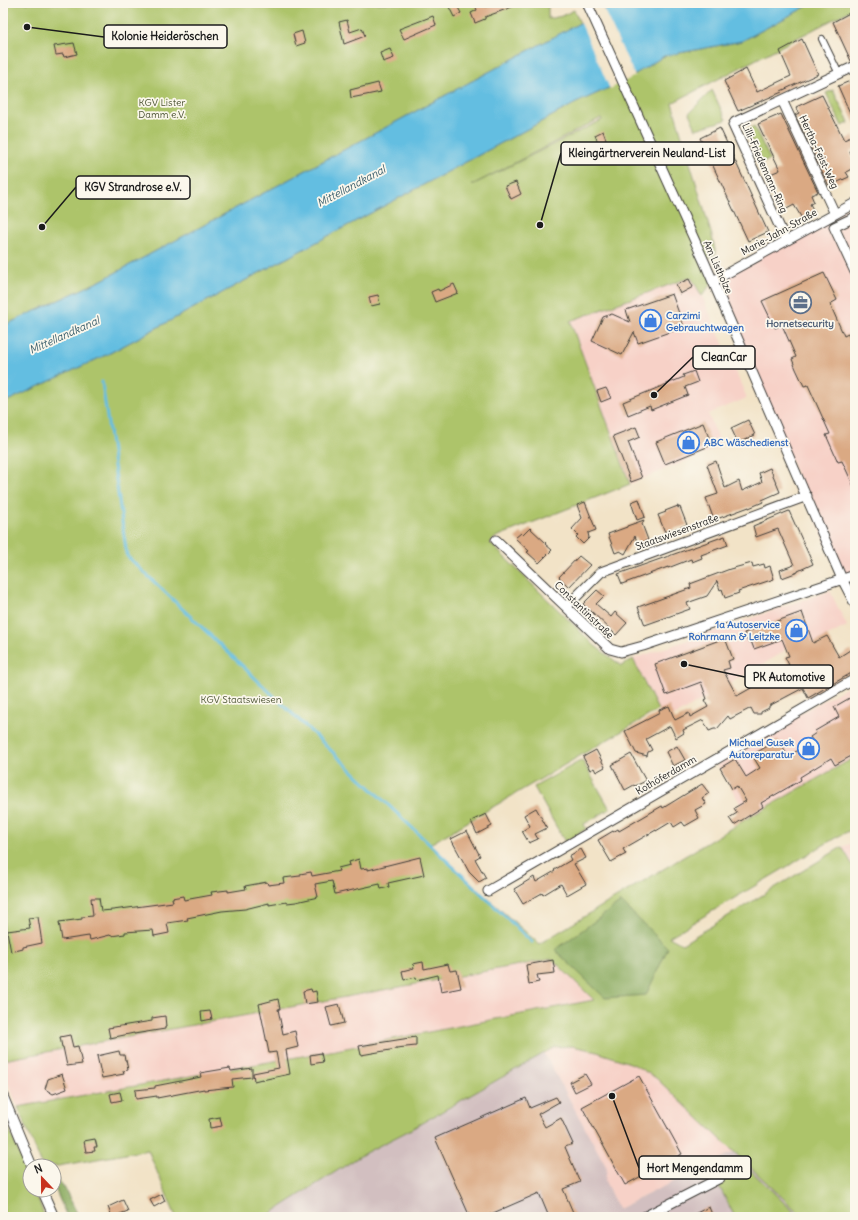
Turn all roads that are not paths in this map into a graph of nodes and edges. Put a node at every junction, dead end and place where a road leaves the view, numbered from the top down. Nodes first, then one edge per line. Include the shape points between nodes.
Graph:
1 (587, 3) edge
2 (822, 39) dead end
3 (855, 66) edge
4 (839, 74) junction
5 (782, 100) junction
6 (855, 203) edge
7 (835, 214) junction
8 (855, 218) edge
9 (786, 241) junction
10 (855, 272) edge
11 (713, 281) junction
12 (807, 496) junction
13 (496, 540) dead end
14 (855, 575) edge
15 (842, 579) junction
16 (855, 604) edge
17 (566, 607) junction
18 (855, 679) edge
19 (488, 891) dead end
20 (3, 1096) edge
21 (29, 1158) edge
22 (720, 1178) dead end
23 (46, 1198) edge
24 (54, 1217) edge
25 (644, 1217) edge

1 - 11 street, Am Listholze
2 - 4 street
3 - 4 street, Lilli-Friedemann-Ring
4 - 5 street, Lilli-Friedemann-Ring
5 - 7 street, Hertha-Feist-Weg
5 - 9 street, Lilli-Friedemann-Ring via 733,125
6 - 7 street, Marie-Jahn-Straße
7 - 9 street, Marie-Jahn-Straße
8 - 10 street via 834,227
9 - 11 street, Marie-Jahn-Straße
11 - 12 street, Am Listholze
12 - 15 street, Am Listholze
12 - 17 street, Staatswiesenstraße via 601,572
13 - 17 street, Constantinstraße
14 - 15 street, Constantinstraße
15 - 16 street, Am Listholze
15 - 17 street, Constantinstraße via 621,652 610,649
18 - 19 street, Kothöferdamm
20 - 21 street
22 - 25 street
23 - 24 street

